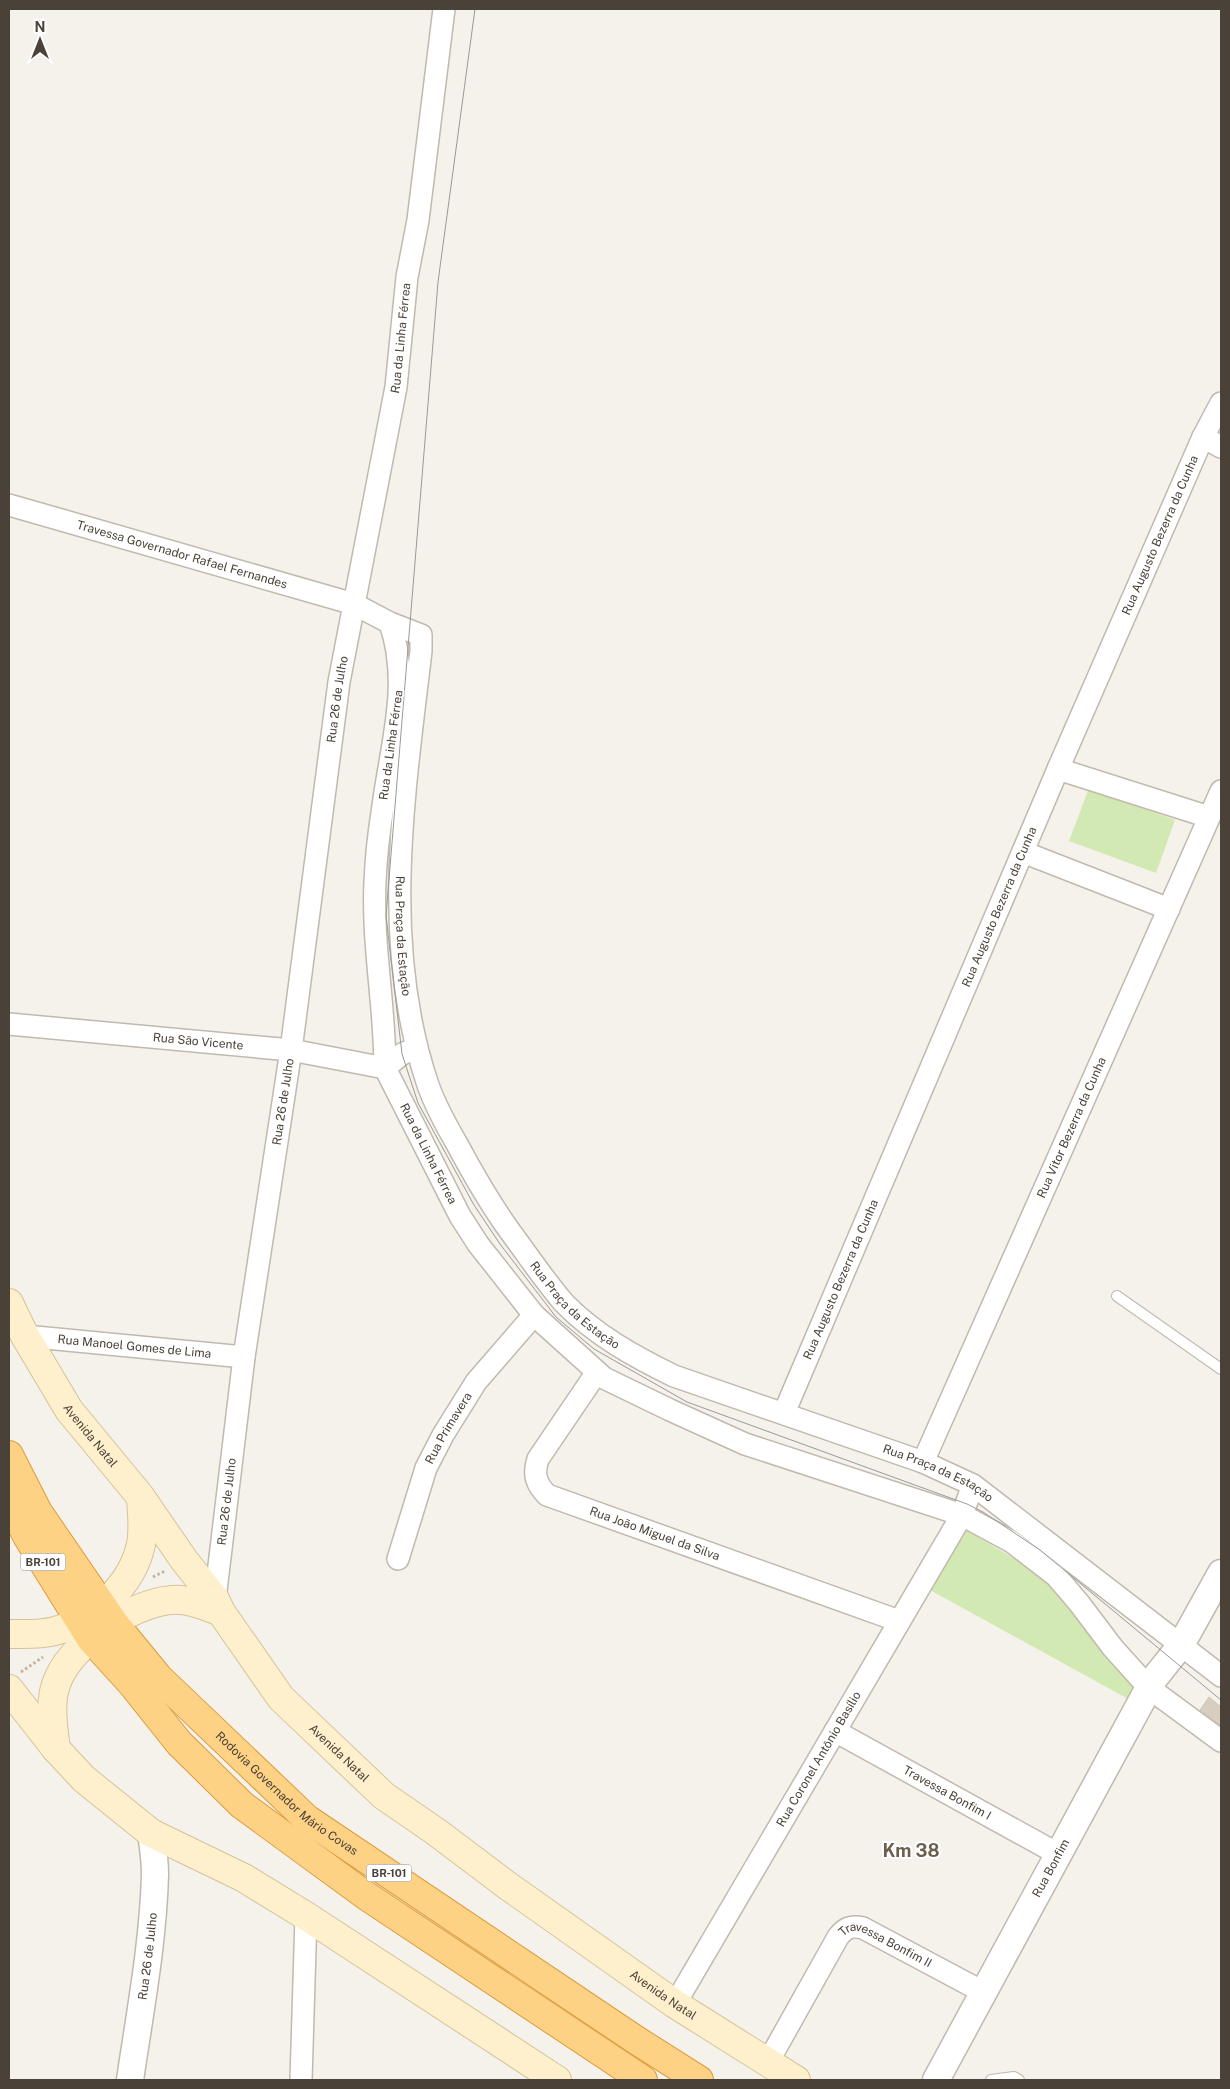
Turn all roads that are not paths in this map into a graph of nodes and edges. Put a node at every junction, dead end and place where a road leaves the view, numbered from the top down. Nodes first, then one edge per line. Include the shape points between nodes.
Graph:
1 (444, 9) edge
2 (1220, 409) edge
3 (1202, 437) junction
4 (1221, 447) edge
5 (9, 505) edge
6 (354, 604) junction
7 (390, 623) junction
8 (1058, 769) junction
9 (1221, 791) edge
10 (1210, 817) junction
11 (1022, 852) junction
12 (1168, 909) junction
13 (9, 1024) edge
14 (416, 1048) junction
15 (291, 1050) junction
16 (385, 1068) junction
17 (1117, 1296) dead end
18 (9, 1303) edge
19 (534, 1315) junction
20 (25, 1336) junction
21 (244, 1357) junction
22 (1221, 1369) edge
23 (601, 1375) junction
24 (784, 1413) junction
25 (9, 1455) edge
26 (923, 1462) junction
27 (973, 1485) junction
28 (140, 1496) junction
29 (9, 1501) edge
30 (962, 1515) junction
31 (398, 1559) dead end
32 (1221, 1573) edge
33 (218, 1606) junction
34 (108, 1614) junction
35 (899, 1621) junction
36 (85, 1630) junction
37 (9, 1634) edge
38 (1175, 1652) junction
39 (1221, 1676) edge
40 (1149, 1688) junction
41 (9, 1689) edge
42 (835, 1731) junction
43 (1221, 1741) edge
44 (56, 1749) junction
45 (152, 1833) junction
46 (1058, 1854) junction
47 (306, 1916) junction
48 (983, 1992) junction
49 (676, 2004) junction
50 (768, 2062) junction
51 (130, 2080) edge
52 (301, 2080) edge
53 (557, 2080) edge
54 (643, 2080) edge
55 (699, 2080) edge
56 (796, 2080) edge
57 (936, 2080) edge
58 (991, 2080) edge
59 (1019, 2080) edge

1 - 6 street, Rua da Linha Férrea via 418,220 407,277 396,387
2 - 3 street, Rua Augusto Bezerra da Cunha
3 - 4 street
3 - 8 street, Rua Augusto Bezerra da Cunha
5 - 6 street, Travessa Governador Rafael Fernandes
6 - 7 street
6 - 15 street, Rua 26 de Julho via 339,682
7 - 14 street, Rua Praça da Estação via 420,635 421,651 399,874 403,977
7 - 16 street, Rua da Linha Férrea via 400,668 398,709 382,806 375,883 375,937
8 - 10 street
8 - 11 street, Rua Augusto Bezerra da Cunha
9 - 10 street, Rua Vitor Bezerra da Cunha
10 - 12 street, Rua Vitor Bezerra da Cunha
11 - 12 street
11 - 24 street, Rua Augusto Bezerra da Cunha
12 - 26 street, Rua Vitor Bezerra da Cunha
13 - 15 street, Rua São Vicente
14 - 16 street via 402,1054
14 - 24 street, Rua Praça da Estação via 428,1087 466,1162 493,1207 565,1303 593,1328 635,1357 674,1376
15 - 16 street, Rua São Vicente
15 - 21 street, Rua 26 de Julho
16 - 19 street, Rua da Linha Férrea via 460,1216
17 - 22 lane
18 - 20 main road, Avenida Natal
19 - 23 street, Rua da Linha Férrea
19 - 31 street, Rua Primavera via 476,1382 443,1435 426,1468
20 - 21 street, Rua Manoel Gomes de Lima
20 - 28 main road, Avenida Natal via 69,1410
21 - 33 street, Rua 26 de Julho
23 - 30 street, Rua Praça da Estação via 745,1444
23 - 35 street, Rua João Miguel da Silva via 538,1458 535,1467 538,1486 547,1495
24 - 26 street, Rua Praça da Estação
25 - 34 highway, Rodovia Governador Mário Covas / BR-101 via 38,1512
26 - 27 street, Rua Praça da Estação
27 - 30 street, Rua Coronel Antônio Basílio
27 - 38 street, Rua Praça da Estação
28 - 33 main road, Avenida Natal
28 - 34 main road via 144,1524 141,1545
29 - 36 highway, BR-101
30 - 35 street, Rua Coronel Antônio Basílio
30 - 40 street, Rua Praça da Estação via 1012,1542 1056,1576
32 - 38 street, Rua Bonfim
33 - 34 main road via 181,1600 159,1601
33 - 49 main road, Avenida Natal via 281,1698 384,1796
34 - 36 main road
34 - 55 highway, Rodovia Governador Mário Covas / BR-101 via 159,1678 307,1819
35 - 42 street, Rua Coronel Antônio Basílio
36 - 37 main road
36 - 44 main road via 58,1678 53,1696
36 - 54 highway, BR-101 via 178,1743 242,1805 366,1896
38 - 39 street, Rua Praça da Estação
38 - 40 street, Rua Bonfim
40 - 43 street, Rua Praça da Estação
40 - 46 street, Rua Bonfim
41 - 44 main road
42 - 46 street, Travessa Bonfim I
42 - 49 street, Rua Coronel Antônio Basílio
44 - 45 main road via 84,1779
45 - 47 main road via 244,1878
45 - 51 street, Rua 26 de Julho via 155,1874 151,1923
46 - 48 street, Rua Bonfim
47 - 52 street
47 - 53 main road
48 - 50 street, Travessa Bonfim II via 863,1928 845,1928
48 - 57 street, Rua Bonfim
49 - 50 main road, Avenida Natal
50 - 56 main road, Avenida Natal
58 - 59 lane via 1014,2077

